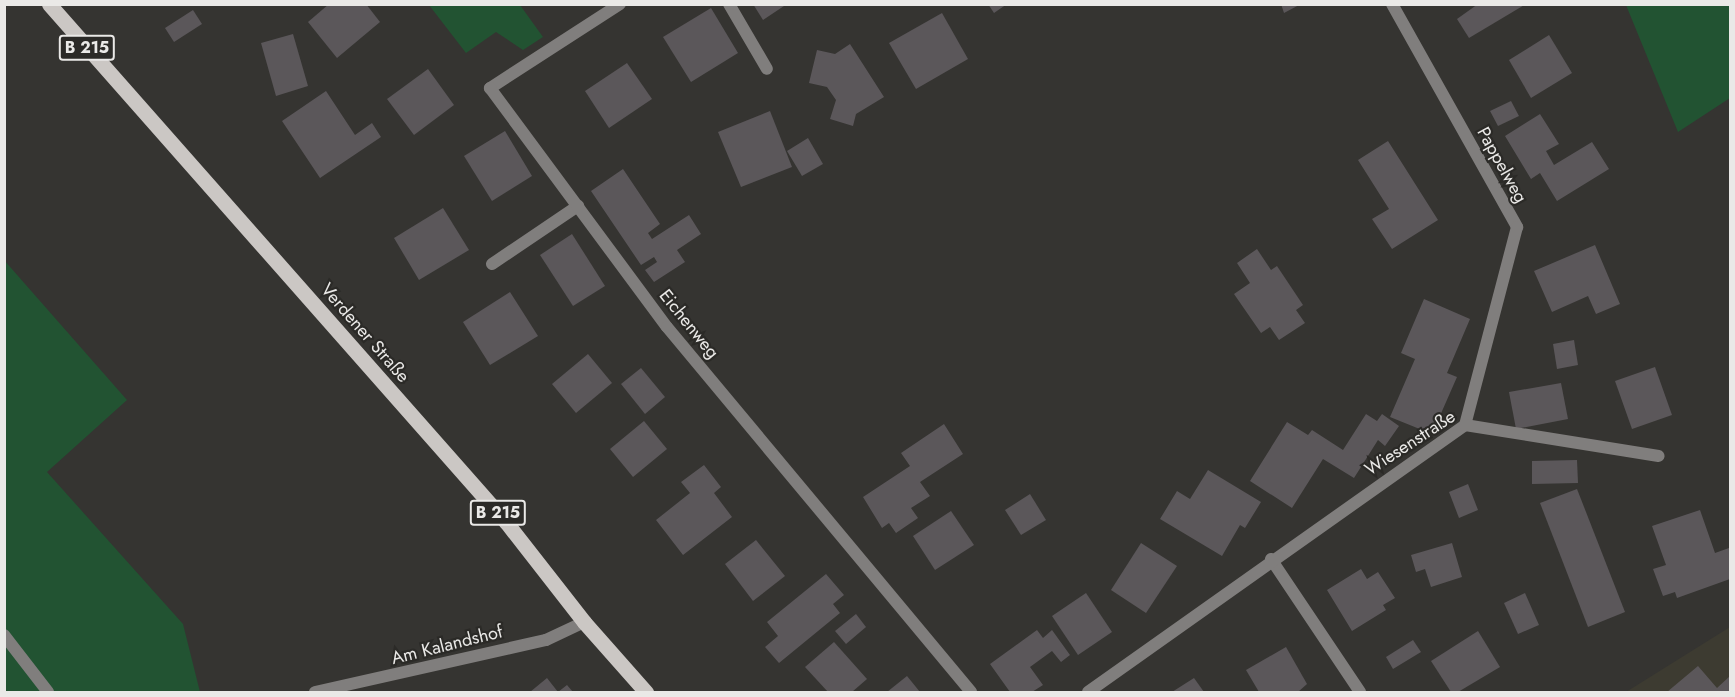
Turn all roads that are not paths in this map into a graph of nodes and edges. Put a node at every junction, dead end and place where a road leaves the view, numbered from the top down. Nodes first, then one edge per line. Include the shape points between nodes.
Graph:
1 (49, 4) edge
2 (620, 4) edge
3 (729, 4) edge
4 (1392, 4) edge
5 (767, 69) dead end
6 (578, 206) junction
7 (492, 264) dead end
8 (1465, 425) junction
9 (1659, 456) dead end
10 (1271, 559) junction
11 (584, 622) junction
12 (4, 635) edge
13 (48, 693) edge
14 (315, 693) edge
15 (646, 693) edge
16 (971, 693) edge
17 (1088, 693) edge
18 (1360, 693) edge

1 - 11 main road, Verdener Straße / B 215 via 506,522
2 - 6 street, Eichenweg via 490,88
3 - 5 street
4 - 8 street, Pappelweg via 1516,227
6 - 7 street
6 - 16 street, Eichenweg via 667,327
8 - 9 street, Wiesenstraße
8 - 10 street, Wiesenstraße
10 - 17 street, Wiesenstraße
10 - 18 street
11 - 14 street, Am Kalandshof via 546,640
11 - 15 main road, Verdener Straße / B 215
12 - 13 street

